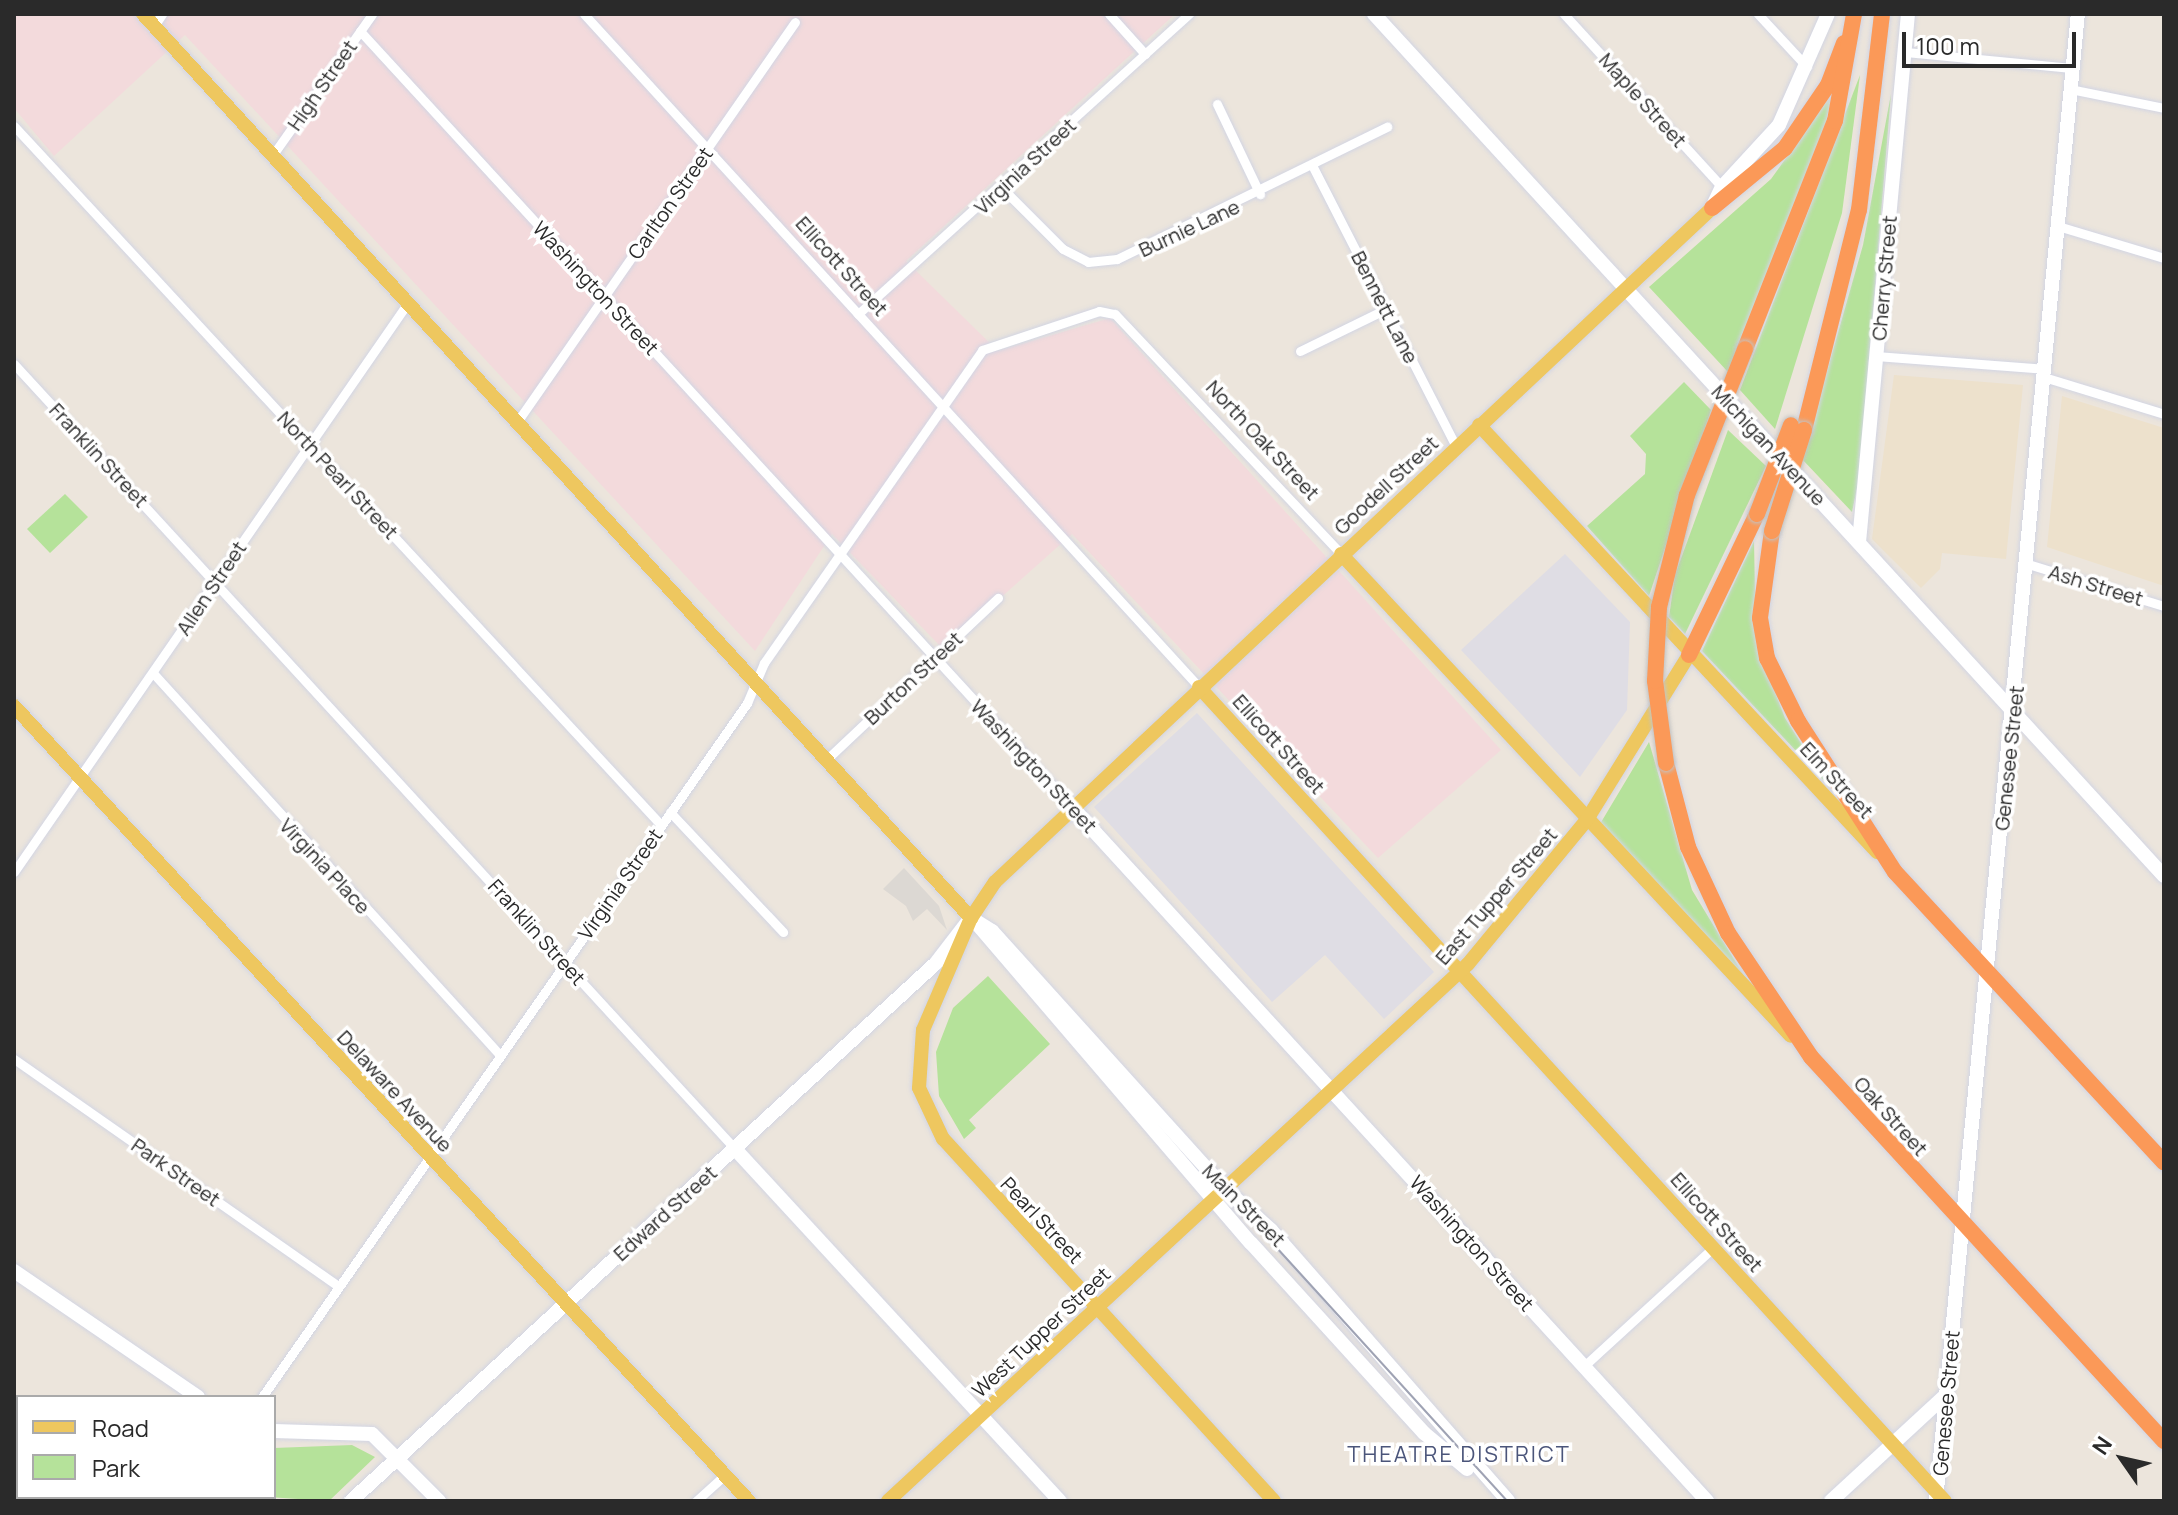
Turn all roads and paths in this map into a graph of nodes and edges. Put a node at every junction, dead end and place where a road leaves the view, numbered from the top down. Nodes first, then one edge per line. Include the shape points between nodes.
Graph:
1 (143, 14) edge
2 (372, 14) edge
3 (584, 14) edge
4 (1109, 14) edge
5 (1189, 14) edge
6 (1374, 14) edge
7 (1564, 14) edge
8 (1758, 14) edge
9 (1828, 14) edge
10 (1852, 14) edge
11 (1882, 14) edge
12 (1908, 14) edge
13 (2078, 14) edge
14 (158, 20) edge
15 (795, 22) dead end
16 (360, 31) junction
17 (1905, 52) junction
18 (1145, 54) junction
19 (2072, 68) junction
20 (1809, 70) junction
21 (2070, 89) junction
22 (1217, 104) dead end
23 (2164, 108) edge
24 (14, 126) edge
25 (1387, 127) dead end
26 (707, 149) junction
27 (272, 156) junction
28 (1313, 167) junction
29 (1722, 187) junction
30 (1002, 188) junction
31 (1260, 194) junction
32 (1712, 208) junction
33 (2058, 226) junction
34 (2164, 258) edge
35 (1625, 289) junction
36 (604, 297) junction
37 (407, 304) junction
38 (1386, 309) junction
39 (858, 314) junction
40 (1300, 351) dead end
41 (1877, 356) junction
42 (14, 364) edge
43 (2044, 373) junction
44 (1807, 402) junction
45 (943, 406) junction
46 (2164, 414) edge
47 (517, 422) junction
48 (1479, 425) junction
49 (310, 444) junction
50 (1456, 447) junction
51 (1859, 542) junction
52 (839, 553) junction
53 (1341, 554) junction
54 (2028, 564) junction
55 (217, 580) junction
56 (998, 598) dead end
57 (2164, 606) edge
58 (1689, 655) junction
59 (934, 658) junction
60 (153, 673) junction
61 (756, 683) junction
62 (1199, 687) junction
63 (14, 706) edge
64 (2014, 712) junction
65 (827, 759) junction
66 (80, 779) junction
67 (1072, 807) junction
68 (670, 812) junction
69 (1586, 821) junction
70 (661, 825) junction
71 (14, 872) edge
72 (1895, 872) junction
73 (2164, 876) edge
74 (971, 918) junction
75 (783, 932) dead end
76 (565, 962) junction
77 (1460, 971) junction
78 (1988, 976) junction
79 (500, 1055) junction
80 (1811, 1057) junction
81 (14, 1059) edge
82 (1332, 1090) junction
83 (735, 1149) junction
84 (429, 1157) junction
85 (2164, 1163) edge
86 (1221, 1193) junction
87 (1963, 1225) junction
88 (1713, 1248) junction
89 (14, 1271) edge
90 (338, 1286) junction
91 (566, 1304) junction
92 (1096, 1309) junction
93 (1584, 1366) junction
94 (195, 1395) edge
95 (263, 1395) edge
96 (1946, 1395) junction
97 (981, 1415) junction
98 (276, 1431) edge
99 (2164, 1441) edge
100 (1893, 1444) junction
101 (398, 1457) junction
102 (725, 1475) junction
103 (1939, 1498) edge
104 (351, 1501) edge
105 (439, 1501) edge
106 (696, 1501) edge
107 (749, 1501) edge
108 (888, 1501) edge
109 (1060, 1501) edge
110 (1274, 1501) edge
111 (1496, 1501) edge
112 (1508, 1501) edge
113 (1707, 1501) edge
114 (1831, 1501) edge

1 - 14 main road
2 - 16 street, High Street
3 - 26 street, Ellicott Street
4 - 18 street
5 - 18 street, Virginia Street
6 - 35 street, Michigan Avenue
7 - 29 street, Maple Street
8 - 20 street
9 - 20 street, Goodell Street
10 - 32 highway via 1842,53 1808,117 1756,178
10 - 80 highway, bridge via 1835,121 1687,495 1659,607 1655,681 1666,763 1688,847 1728,933
11 - 44 highway via 1859,210
12 - 17 street, Cherry Street
13 - 19 street, Genesee Street
14 - 27 main road
15 - 26 street, Carlton Street
16 - 27 street, High Street
16 - 36 street, Washington Street
17 - 19 street
17 - 41 street, Cherry Street
18 - 30 street, Virginia Street
19 - 21 street, Genesee Street
20 - 29 street, Goodell Street via 1779,125
21 - 23 street
21 - 33 street, Genesee Street
22 - 31 street
24 - 49 street, North Pearl Street
25 - 28 street, Burnie Lane
26 - 36 street, Carlton Street
26 - 39 street, Ellicott Street
27 - 37 main road
28 - 31 street, Burnie Lane
28 - 38 street, Bennett Lane
29 - 32 street, Goodell Street
30 - 31 street, Burnie Lane via 1063,249 1088,262 1157,245
30 - 39 street, Virginia Street
32 - 35 main road, Goodell Street
33 - 34 street
33 - 43 street, Genesee Street
35 - 48 main road, Goodell Street
35 - 51 street, Michigan Avenue
36 - 47 street, Carlton Street
36 - 52 street, Washington Street
37 - 47 main road
37 - 49 street, Allen Street
38 - 40 street
38 - 50 street, Bennett Lane
39 - 45 street, Ellicott Street
41 - 43 street
41 - 51 street, Cherry Street
42 - 55 street, Franklin Street
43 - 46 street
43 - 54 street, Genesee Street
44 - 58 highway, bridge
44 - 72 highway, bridge via 1760,577 1767,658 1792,711
45 - 52 street, Virginia Street
45 - 53 street, North Oak Street via 982,350 1099,311 1115,314
45 - 62 street, Ellicott Street
47 - 61 main road
48 - 50 main road, Goodell Street
48 - 58 main road, Elm Street
49 - 55 street, Allen Street
49 - 70 street, North Pearl Street
50 - 53 main road, Goodell Street
51 - 64 street, Michigan Avenue
52 - 59 street, Washington Street
52 - 61 street, Virginia Street
53 - 62 main road, Goodell Street
53 - 69 main road, North Oak Street
54 - 57 street, Ash Street
54 - 64 street, Genesee Street
55 - 60 street, Allen Street
55 - 76 street, Franklin Street
56 - 59 street, Burton Street
58 - 69 main road, East Tupper Street
58 - 72 main road, Elm Street
59 - 65 street, Burton Street
59 - 67 street, Washington Street
60 - 66 street, Allen Street
60 - 79 street, Virginia Place
61 - 65 main road
61 - 68 street, Virginia Street
62 - 67 main road, Goodell Street
62 - 77 main road, Ellicott Street
63 - 66 main road, Delaware Avenue
64 - 73 street, Michigan Avenue
64 - 78 street, Genesee Street
65 - 74 main road
66 - 71 street, Allen Street
66 - 84 main road, Delaware Avenue
67 - 74 main road, Goodell Street via 995,882
67 - 82 street, Washington Street
68 - 70 street, Virginia Street
68 - 75 street
69 - 77 main road, East Tupper Street
69 - 80 main road, Oak Street
70 - 76 street, Virginia Street
72 - 78 highway, Elm Street
74 - 83 street, Edward Street via 936,963
74 - 86 street
74 - 92 main road, Pearl Street via 923,1030 919,1088 943,1139
76 - 79 street, Virginia Street
76 - 83 street, Franklin Street
77 - 82 main road, East Tupper Street
77 - 88 main road, Ellicott Street
78 - 85 highway, Elm Street
78 - 87 street, Genesee Street
79 - 84 street, Virginia Street
80 - 87 highway, Oak Street
81 - 90 street, Park Street
82 - 86 main road, East Tupper Street
82 - 93 street, Washington Street
83 - 91 street, Edward Street
83 - 97 street, Franklin Street
84 - 90 street, Virginia Street
84 - 91 main road, Delaware Avenue
86 - 92 main road, West Tupper Street
86 - 111 street via 1374,1379
86 - 112 street, Main Street via 1391,1360
87 - 96 street, Genesee Street
87 - 99 highway, Oak Street
88 - 93 street
88 - 100 main road, Ellicott Street
89 - 94 street
90 - 95 street, Virginia Street
91 - 101 street, Edward Street
91 - 102 main road, Delaware Avenue
92 - 97 main road, West Tupper Street
92 - 110 main road, Pearl Street
93 - 113 street, Washington Street
96 - 100 street
96 - 103 street, Genesee Street
97 - 108 main road, West Tupper Street
97 - 109 street, Franklin Street
98 - 101 street via 348,1429 372,1434
100 - 103 main road, Ellicott Street
100 - 114 street
101 - 104 street, Edward Street
101 - 105 street
102 - 106 street
102 - 107 main road, Delaware Avenue

